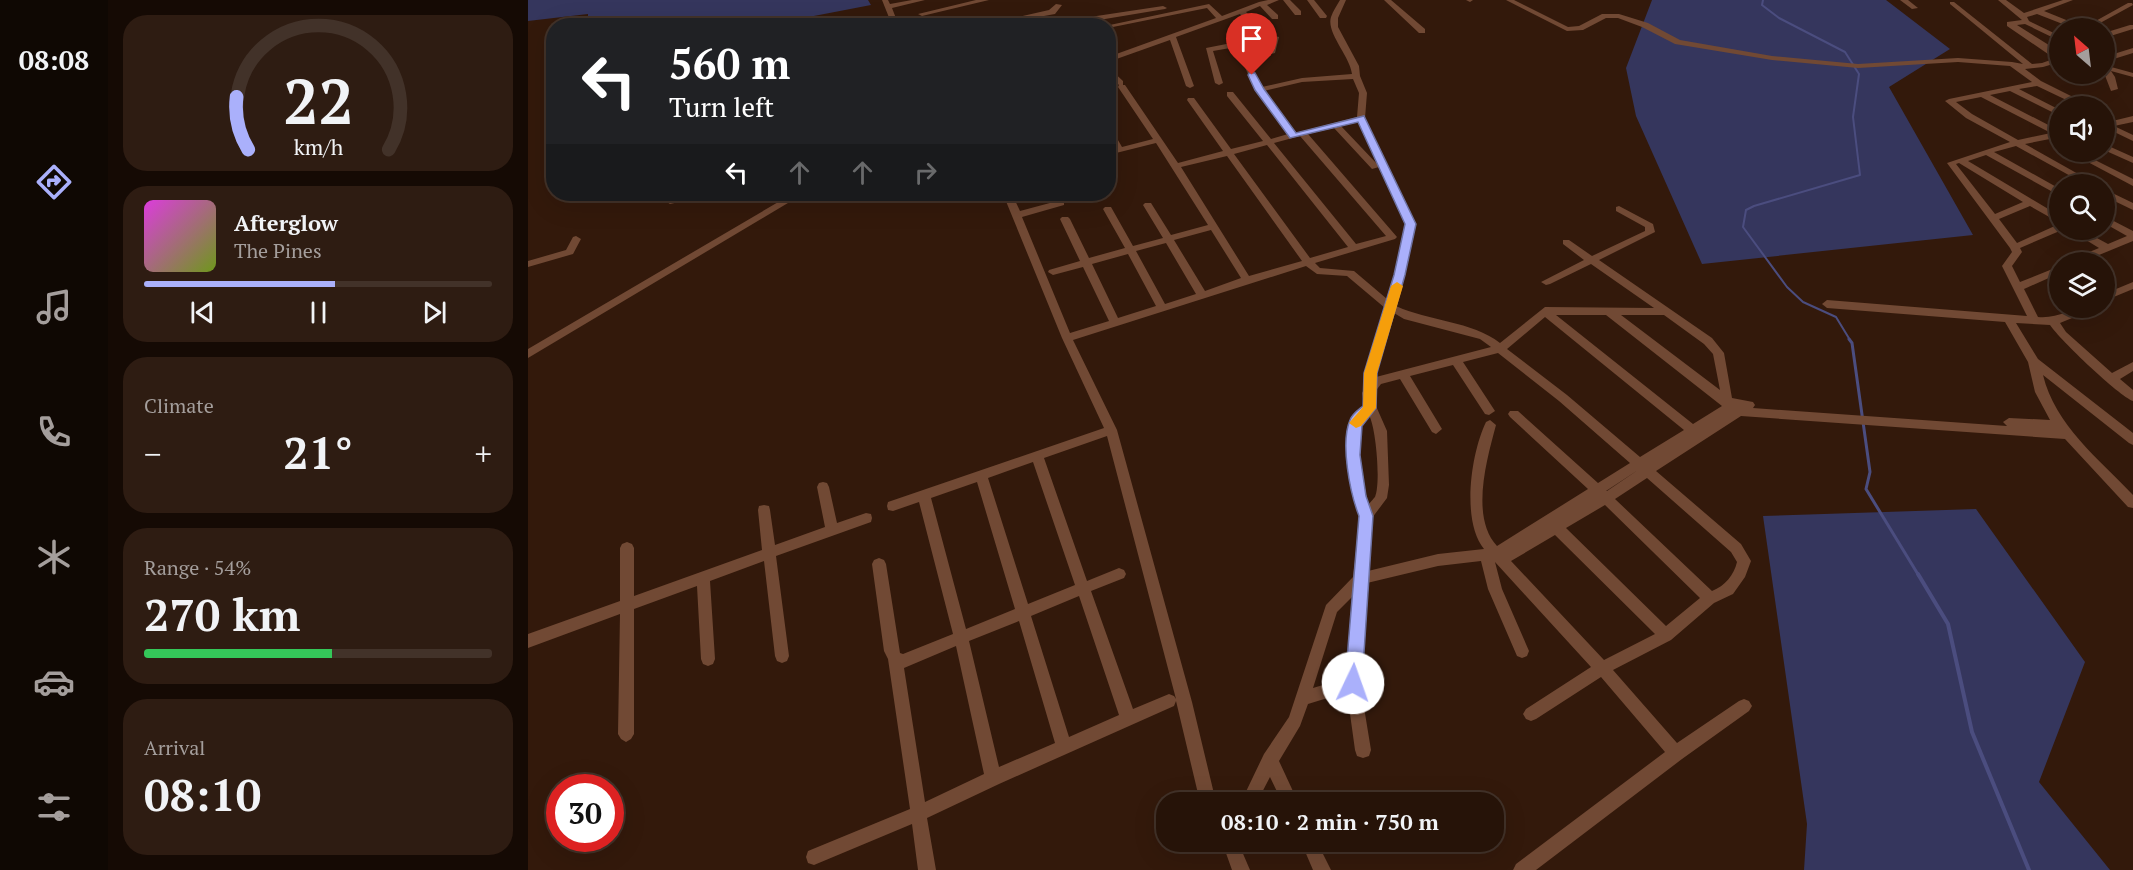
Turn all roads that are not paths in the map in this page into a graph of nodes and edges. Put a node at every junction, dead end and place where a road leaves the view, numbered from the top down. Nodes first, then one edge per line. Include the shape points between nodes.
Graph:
1 (922, 0) edge
2 (986, 0) edge
3 (1276, 0) edge
4 (1286, 0) edge
5 (1310, 0) edge
6 (1343, 0) edge
7 (1387, 0) edge
8 (1509, 0) edge
9 (1903, 0) edge
10 (2001, 0) edge
11 (2070, 0) edge
12 (2114, 0) edge
13 (886, 3) edge
14 (1262, 3) junction
15 (1952, 3) dead end
16 (2132, 4) edge
17 (1058, 5) dead end
18 (1162, 8) dead end
19 (1914, 8) dead end
20 (1241, 11) junction
21 (2037, 11) junction
22 (1298, 13) dead end
23 (922, 14) dead end
24 (1323, 16) dead end
25 (1275, 17) dead end
26 (892, 18) edge
27 (1023, 18) edge
28 (1100, 18) edge
29 (1220, 18) junction
30 (2054, 18) edge
31 (2106, 18) edge
32 (2024, 19) junction
33 (1116, 24) edge
34 (2130, 27) dead end
35 (1422, 31) dead end
36 (2115, 32) edge
37 (2049, 33) edge
38 (1172, 36) junction
39 (1266, 36) junction
40 (1238, 44) junction
41 (2133, 50) edge
42 (2049, 51) edge
43 (1259, 55) dead end
44 (2115, 56) edge
45 (1116, 57) edge
46 (2049, 60) edge
47 (2030, 66) junction
48 (2018, 67) junction
49 (2115, 70) edge
50 (1356, 75) junction
51 (2133, 75) edge
52 (1116, 79) edge
53 (1219, 83) dead end
54 (2038, 83) junction
55 (2113, 84) edge
56 (1190, 86) dead end
57 (2010, 88) junction
58 (2114, 89) dead end
59 (1259, 90) junction
60 (1230, 94) dead end
61 (1982, 94) junction
62 (2064, 96) edge
63 (1191, 100) dead end
64 (2049, 108) edge
65 (1361, 118) junction
66 (2133, 119) edge
67 (2115, 123) edge
68 (1336, 125) junction
69 (2115, 128) edge
70 (2049, 129) edge
71 (1298, 135) junction
72 (2049, 136) edge
73 (2046, 137) junction
74 (2049, 138) edge
75 (2133, 138) edge
76 (1158, 140) junction
77 (1269, 142) junction
78 (1116, 143) edge
79 (2016, 143) junction
80 (1120, 150) junction
81 (1116, 151) edge
82 (2115, 151) edge
83 (1229, 152) junction
84 (1987, 152) junction
85 (1960, 160) junction
86 (2133, 160) edge
87 (2092, 162) edge
88 (1176, 166) junction
89 (1375, 167) dead end
90 (2073, 174) edge
91 (2133, 183) edge
92 (2049, 187) edge
93 (2115, 198) edge
94 (786, 201) edge
95 (1011, 201) edge
96 (2031, 202) junction
97 (1061, 203) dead end
98 (1148, 205) dead end
99 (2133, 207) edge
100 (1108, 209) dead end
101 (1619, 209) dead end
102 (2049, 213) edge
103 (1017, 215) junction
104 (1993, 218) junction
105 (1065, 219) dead end
106 (2115, 225) edge
107 (1214, 226) junction
108 (2049, 232) edge
109 (2133, 236) edge
110 (576, 238) dead end
111 (1168, 239) junction
112 (2093, 240) edge
113 (1566, 242) dead end
114 (2015, 247) junction
115 (2107, 248) junction
116 (1355, 249) junction
117 (1130, 250) junction
118 (570, 252) junction
119 (2098, 252) edge
120 (1592, 261) junction
121 (1308, 262) junction
122 (1086, 263) junction
123 (528, 264) edge
124 (569, 264) dead end
125 (1053, 272) dead end
126 (2049, 274) edge
127 (1244, 281) junction
128 (1546, 282) dead end
129 (2133, 285) edge
130 (2018, 287) junction
131 (2115, 293) edge
132 (1202, 295) junction
133 (1827, 304) dead end
134 (1162, 308) junction
135 (1391, 308) junction
136 (1545, 311) junction
137 (1608, 311) junction
138 (1663, 312) junction
139 (2007, 317) junction
140 (2062, 318) edge
141 (2034, 319) junction
142 (2053, 322) junction
143 (1115, 323) junction
144 (1067, 338) junction
145 (1501, 348) junction
146 (528, 354) edge
147 (1455, 359) junction
148 (2034, 362) junction
149 (2133, 366) edge
150 (1402, 373) junction
151 (2110, 379) junction
152 (1371, 385) junction
153 (2133, 397) edge
154 (1732, 406) junction
155 (1369, 408) junction
156 (1489, 411) dead end
157 (1514, 414) dead end
158 (1490, 425) dead end
159 (1983, 425) junction
160 (2059, 425) junction
161 (1436, 429) dead end
162 (1111, 430) junction
163 (1696, 434) junction
164 (2069, 435) junction
165 (2133, 440) edge
166 (1037, 455) junction
167 (1644, 468) junction
168 (981, 474) junction
169 (823, 487) dead end
170 (1602, 494) junction
171 (924, 495) junction
172 (2133, 503) edge
173 (893, 506) dead end
174 (764, 510) dead end
175 (1366, 516) junction
176 (866, 518) dead end
177 (1556, 527) junction
178 (832, 530) junction
179 (627, 548) dead end
180 (770, 553) junction
181 (1498, 557) junction
182 (879, 564) dead end
183 (1119, 574) dead end
184 (703, 577) junction
185 (1360, 579) junction
186 (1084, 590) junction
187 (1710, 598) junction
188 (626, 605) junction
189 (1023, 614) junction
190 (1666, 635) junction
191 (961, 636) junction
192 (528, 641) edge
193 (1522, 651) dead end
194 (782, 656) dead end
195 (895, 658) junction
196 (708, 659) dead end
197 (1602, 669) junction
198 (1353, 683) junction
199 (1302, 699) junction
200 (1168, 701) dead end
201 (1744, 706) dead end
202 (1531, 714) dead end
203 (1128, 718) junction
204 (626, 734) dead end
205 (1064, 747) junction
206 (1363, 750) dead end
207 (1676, 753) junction
208 (1270, 760) junction
209 (993, 777) junction
210 (1206, 792) edge
211 (1254, 792) edge
212 (1285, 792) edge
213 (919, 812) junction
214 (1235, 852) edge
215 (1313, 852) edge
216 (814, 857) dead end
217 (927, 870) edge
218 (1241, 870) edge
219 (1322, 870) edge
220 (1522, 870) edge

1 - 13 street
2 - 23 street
3 - 14 street
4 - 22 street
5 - 24 street
6 - 50 street via 1334,27
7 - 35 street
8 - 48 street via 1567,29 1580,28 1605,16 1620,16 1685,44 1772,57 1858,66 1958,60
9 - 19 street
10 - 32 street
11 - 21 street
12 - 16 street
13 - 26 street
14 - 20 street
14 - 25 street
15 - 47 street
16 - 31 street
17 - 27 street via 1052,12
18 - 28 street
20 - 29 street
20 - 39 street
21 - 30 street
21 - 32 street
29 - 33 street via 1208,4
29 - 38 street
32 - 37 street
32 - 42 street via 2010,24
34 - 36 street
38 - 45 street
38 - 56 street
39 - 40 street
39 - 43 street via 1276,39 1271,53
40 - 53 street via 1208,51
40 - 59 street
41 - 44 street
46 - 47 street
47 - 48 street
48 - 54 street
49 - 51 street
50 - 59 street via 1302,80
50 - 65 street via 1363,93
52 - 76 street
54 - 57 street
54 - 62 street
55 - 58 street
57 - 61 street
57 - 64 street
59 - 71 street
60 - 77 street
61 - 70 street
61 - 79 street via 1949,101
63 - 83 street
65 - 68 street
65 - 135 street via 1410,224
66 - 67 street
68 - 71 street
68 - 89 street
69 - 75 street
71 - 77 street
71 - 116 street via 1392,237
72 - 73 street
73 - 74 street
73 - 79 street
76 - 80 street
76 - 88 street
77 - 83 street
77 - 116 street
78 - 80 street
79 - 84 street
79 - 90 street
80 - 81 street
82 - 86 street
83 - 88 street
83 - 121 street
84 - 85 street
84 - 92 street
85 - 96 street
85 - 104 street via 1952,166
87 - 91 street
88 - 107 street
93 - 99 street
94 - 146 street
95 - 103 street
96 - 102 street
96 - 104 street
97 - 103 street
98 - 111 street
100 - 117 street
101 - 120 street via 1650,226 1650,232
103 - 144 street
104 - 114 street
105 - 122 street
106 - 109 street
107 - 111 street
107 - 127 street via 1246,277
108 - 114 street
109 - 115 street
110 - 118 street
111 - 117 street
111 - 132 street
112 - 115 street
113 - 120 street
114 - 130 street via 2017,252 2007,266
115 - 119 street
116 - 121 street
117 - 122 street
117 - 134 street
118 - 123 street
118 - 124 street
120 - 128 street
120 - 138 street
121 - 127 street
121 - 135 street via 1317,271 1350,273
122 - 125 street
122 - 143 street
126 - 130 street
127 - 132 street
129 - 131 street
130 - 141 street
132 - 134 street
133 - 139 street
134 - 143 street
135 - 145 street via 1484,336
135 - 152 street via 1370,373
136 - 137 street
136 - 145 street
136 - 163 street
137 - 138 street
137 - 154 street
138 - 154 street via 1708,341 1718,353
139 - 141 street
139 - 148 street
140 - 142 street
141 - 142 street
142 - 151 street
143 - 144 street
144 - 162 street
145 - 147 street
145 - 167 street
147 - 150 street
147 - 156 street
148 - 160 street via 2041,392
148 - 165 street
149 - 151 street
150 - 152 street
150 - 161 street
151 - 153 street
152 - 155 street
154 - 159 street
154 - 163 street
155 - 175 street via 1356,420 1353,455
155 - 175 street via 1381,428 1381,498
157 - 170 street
158 - 181 street via 1477,497 1478,522 1486,543
159 - 160 street
159 - 164 street
160 - 164 street
162 - 166 street
162 - 210 street
163 - 167 street
164 - 172 street
166 - 168 street
166 - 186 street
167 - 170 street
167 - 187 street via 1736,548 1744,561 1737,580
168 - 171 street
168 - 189 street
169 - 178 street
170 - 177 street
170 - 181 street
170 - 187 street
171 - 173 street
171 - 191 street
174 - 180 street
175 - 185 street
176 - 178 street
177 - 181 street
177 - 190 street
178 - 180 street
179 - 188 street
180 - 184 street
180 - 194 street
181 - 185 street via 1438,560
181 - 193 street via 1487,562
181 - 197 street
182 - 195 street
183 - 186 street
184 - 188 street
184 - 196 street
185 - 198 street
185 - 199 street via 1331,609
186 - 189 street
186 - 203 street
187 - 190 street
188 - 192 street
188 - 204 street
189 - 191 street
189 - 205 street
190 - 197 street
191 - 195 street via 903,661
191 - 209 street
195 - 213 street
197 - 202 street
197 - 207 street
198 - 199 street
198 - 206 street
199 - 208 street via 1296,721
200 - 203 street
201 - 207 street
203 - 205 street
205 - 209 street
207 - 220 street
208 - 211 street
208 - 212 street
209 - 213 street
213 - 216 street
213 - 217 street
214 - 218 street
215 - 219 street

